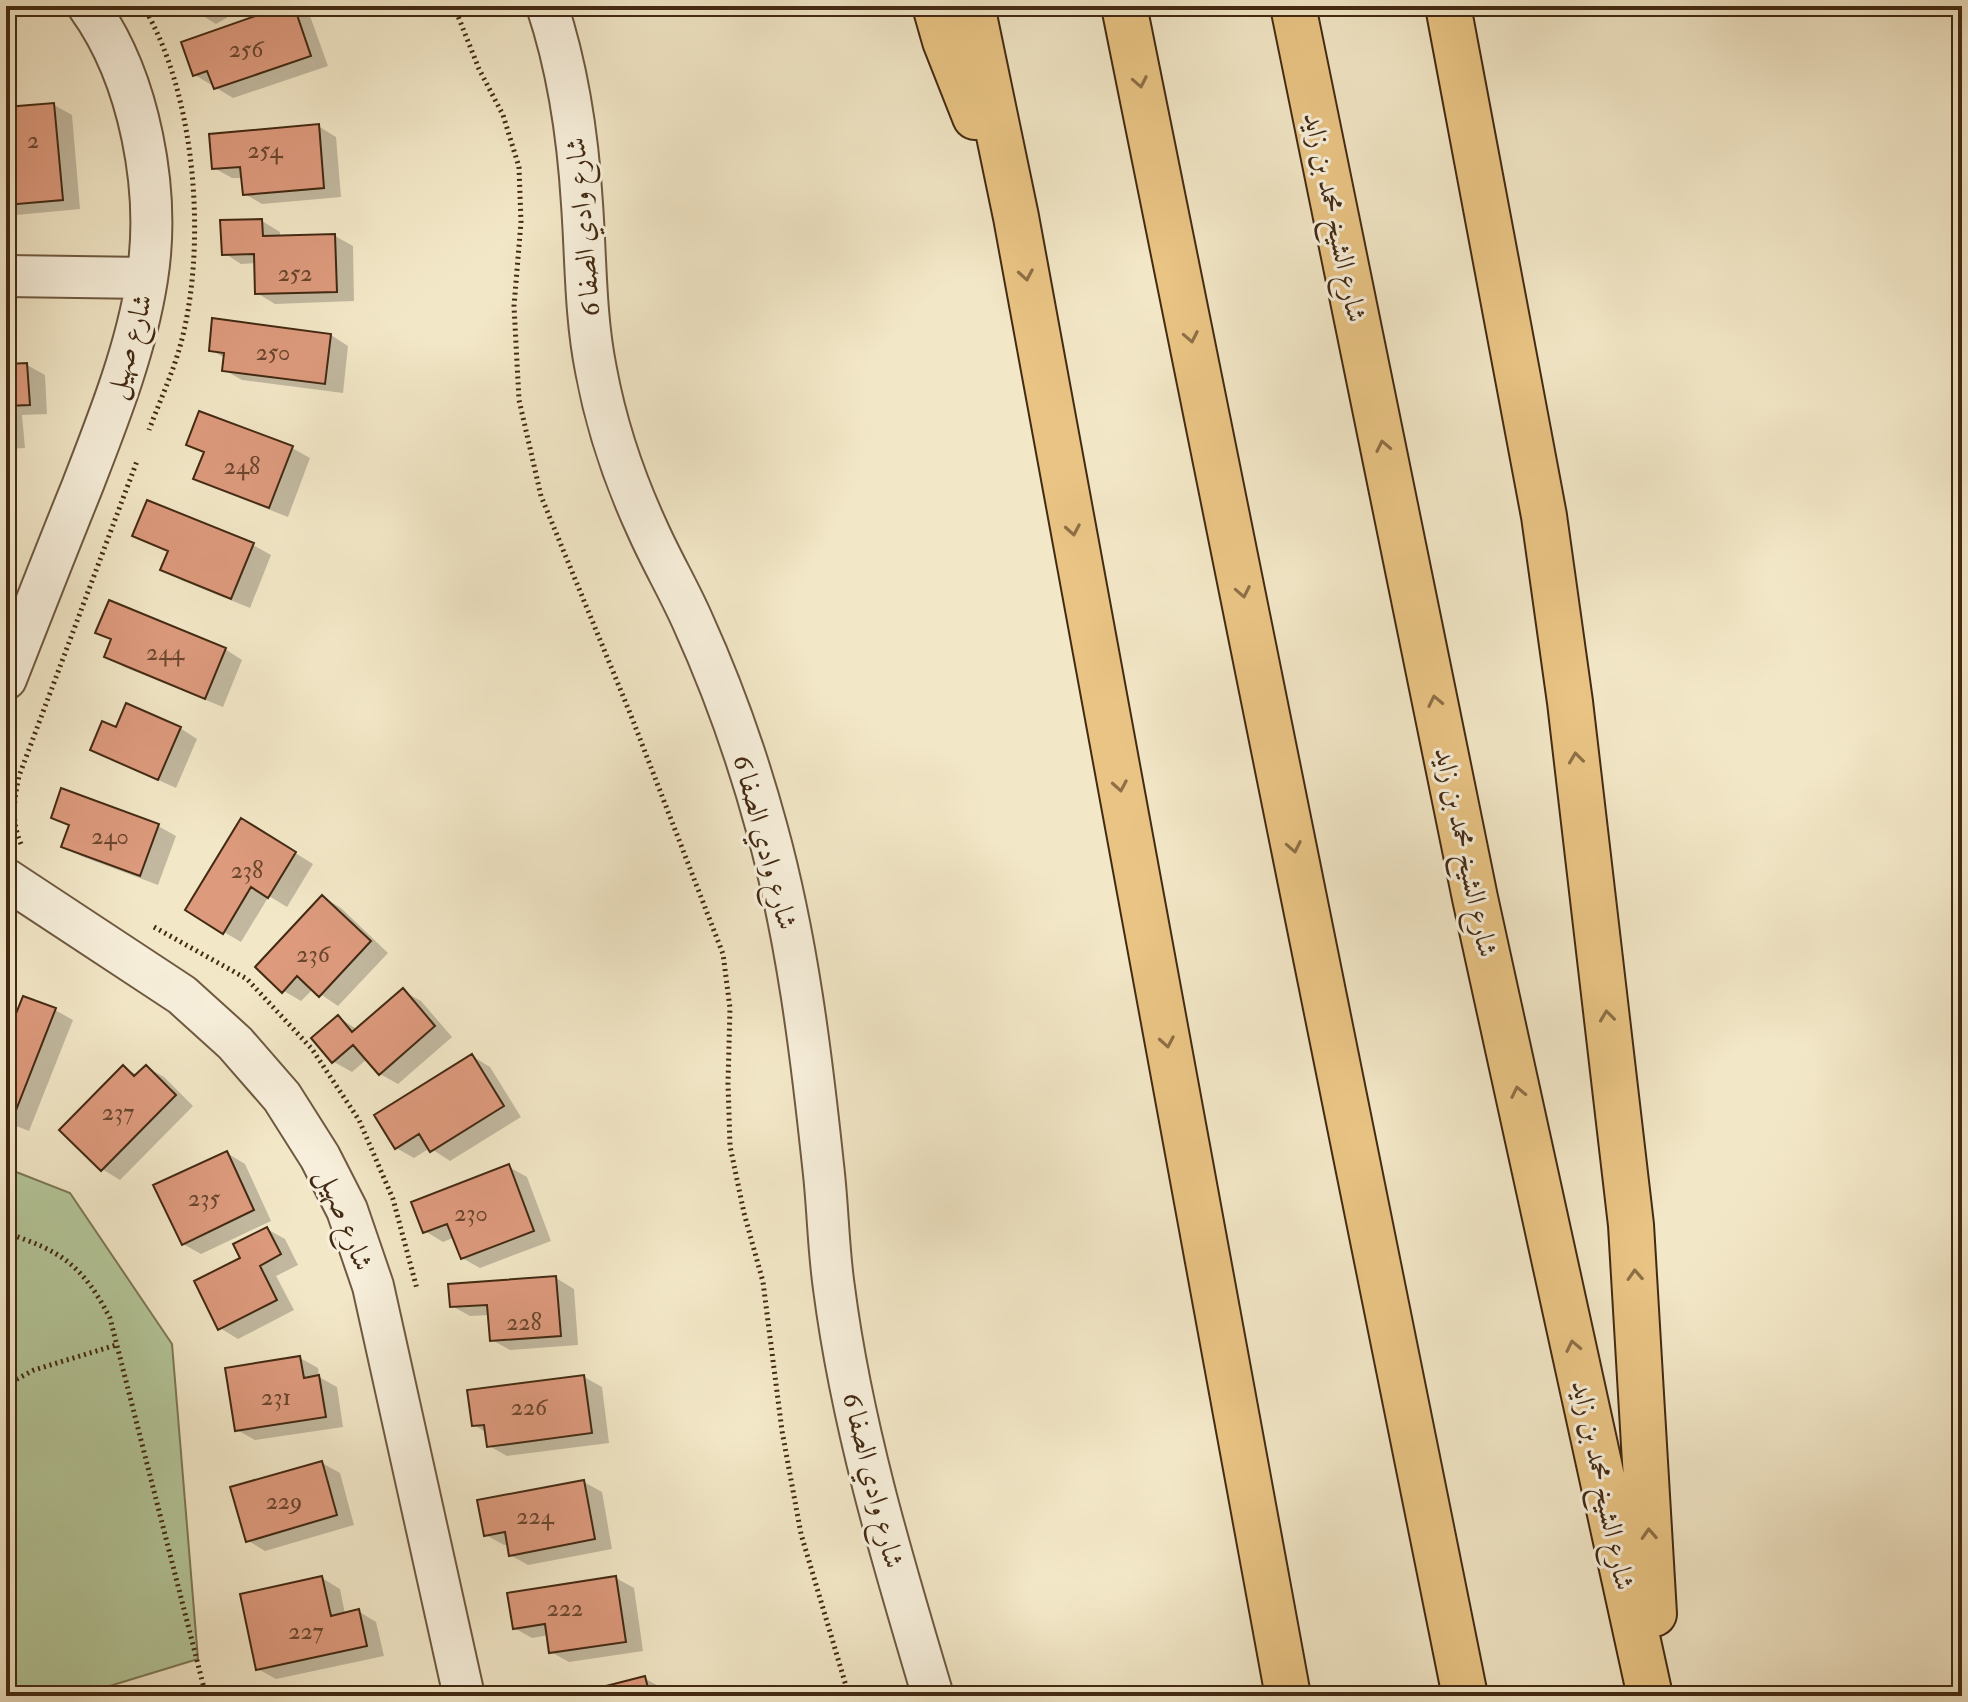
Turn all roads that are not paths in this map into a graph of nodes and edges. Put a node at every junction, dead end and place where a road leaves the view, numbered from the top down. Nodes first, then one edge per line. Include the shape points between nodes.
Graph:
1 (88, 6) edge
2 (547, 6) edge
3 (935, 6) edge
4 (972, 6) edge
5 (1124, 6) edge
6 (1293, 6) edge
7 (1448, 6) edge
8 (1016, 217) junction
9 (6, 276) edge
10 (147, 278) junction
11 (6, 679) edge
12 (14, 862) edge
13 (464, 1696) edge
14 (933, 1696) edge
15 (1288, 1696) edge
16 (1465, 1696) edge
17 (1650, 1696) edge
18 (1658, 1696) edge

1 - 10 street, شارع صهيل via 123,72 143,140 151,212
2 - 14 street, شارع وادي الصفا 6 via 571,105 595,369 615,449 734,723 767,827 803,1007 833,1287 857,1421
3 - 8 highway
4 - 8 highway
5 -> 16 highway
17 -> 6 highway, شارع الشيخ محمد بن زايد via 1475,898
18 -> 7 highway via 1631,1225 1570,702 1544,516
8 -> 15 highway
9 - 10 street
10 - 11 street, شارع صهيل via 133,343 103,434
12 - 13 street, شارع صهيل via 235,1043 282,1097 320,1157 347,1210 373,1286

